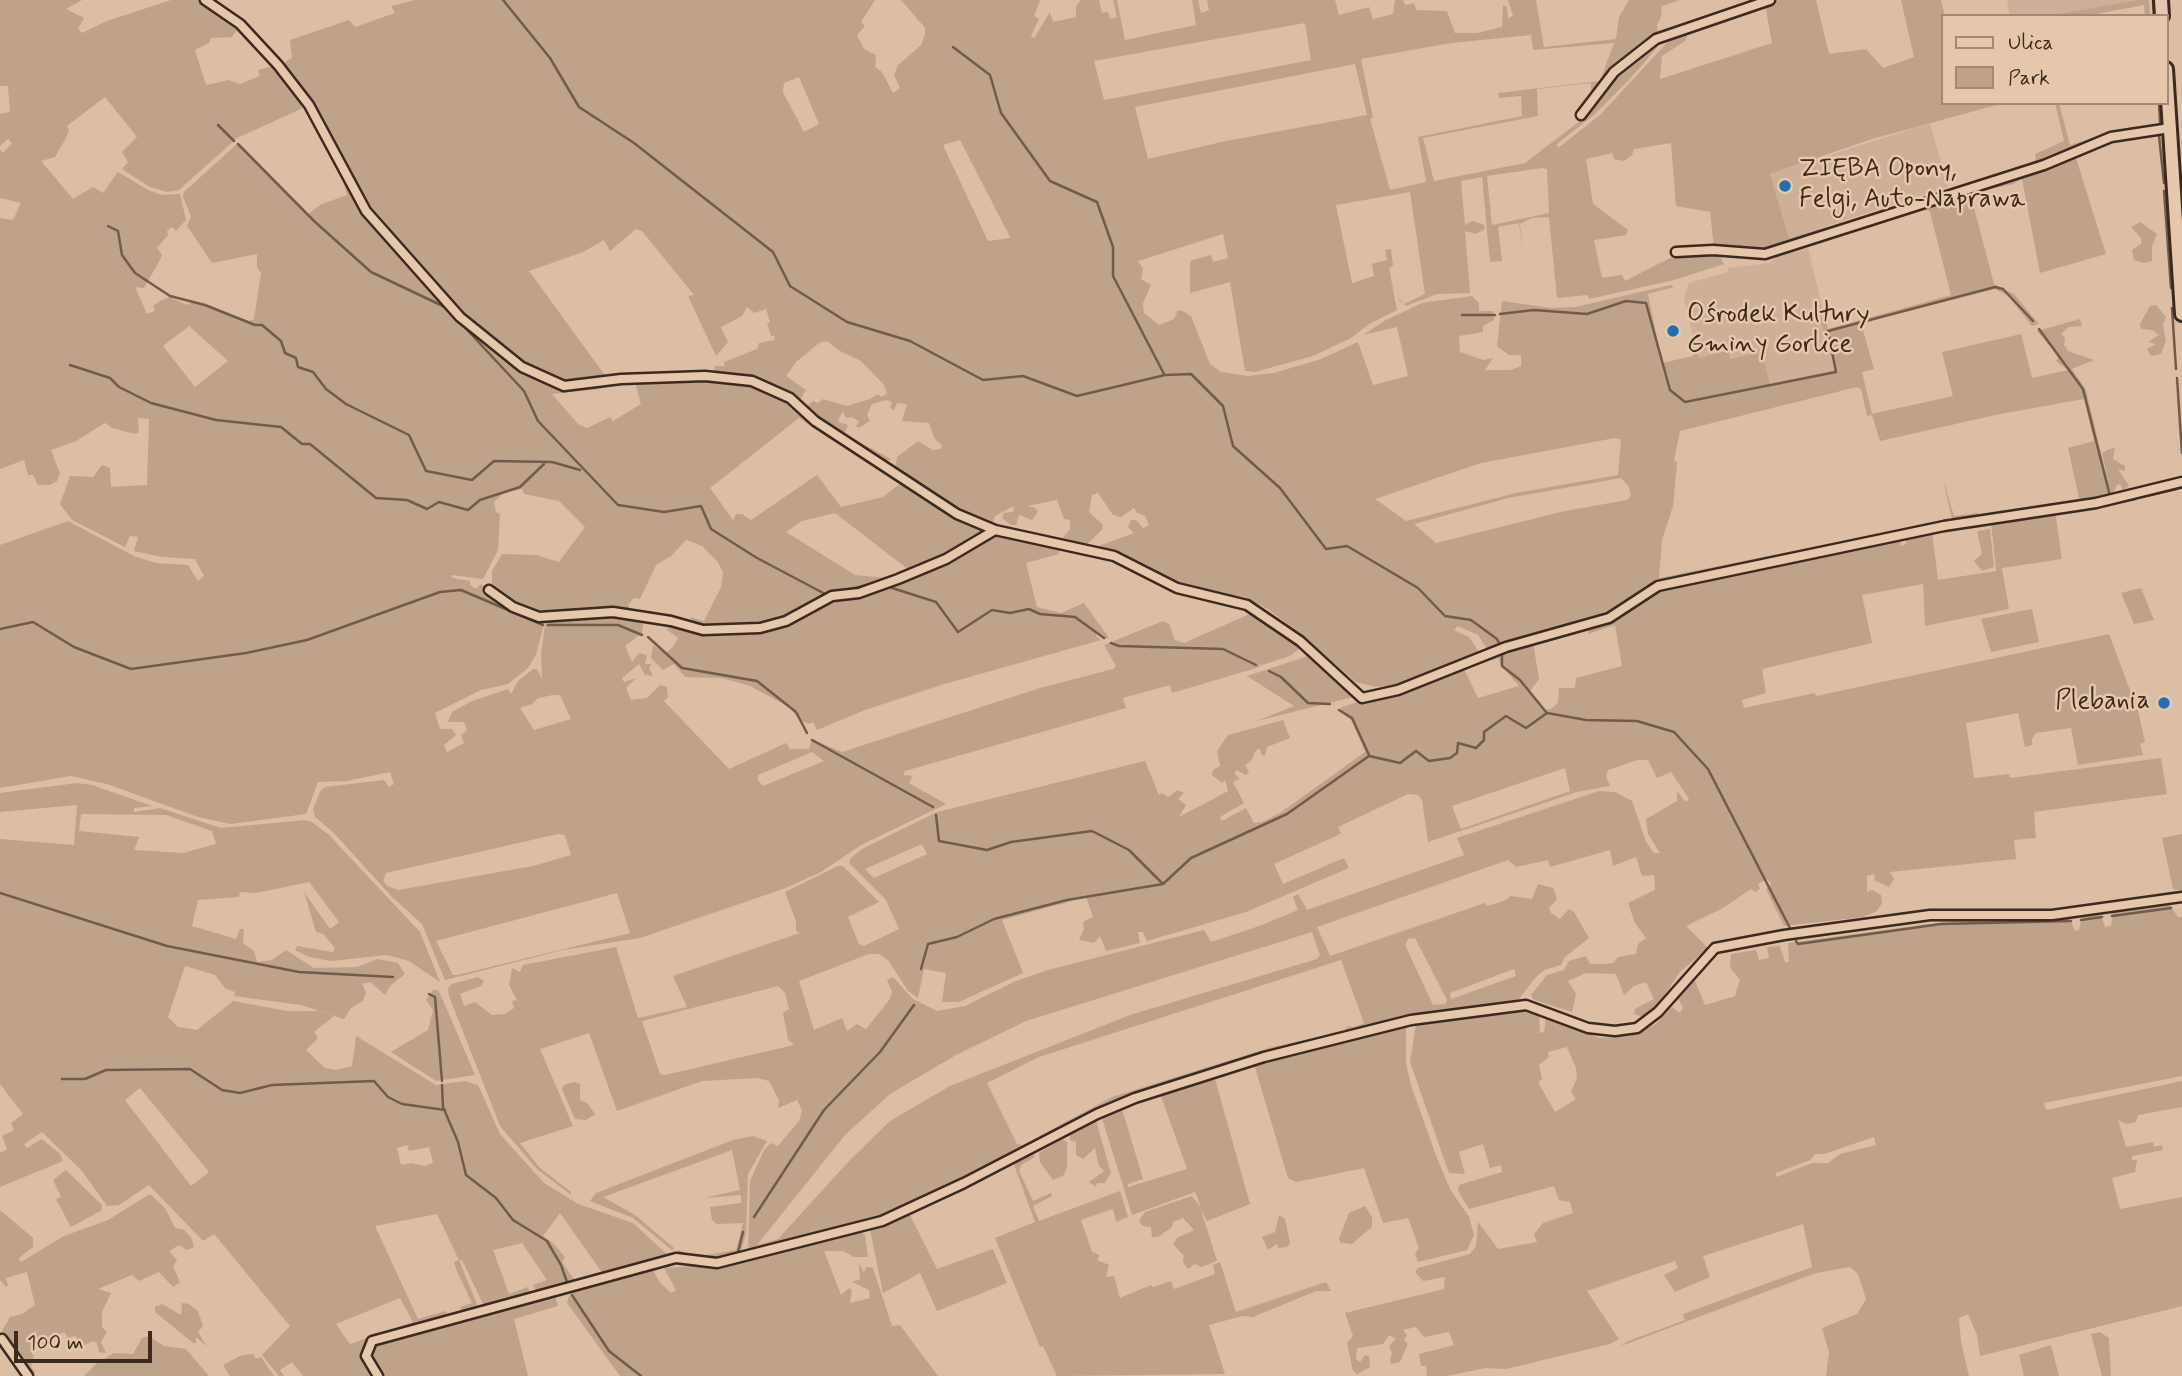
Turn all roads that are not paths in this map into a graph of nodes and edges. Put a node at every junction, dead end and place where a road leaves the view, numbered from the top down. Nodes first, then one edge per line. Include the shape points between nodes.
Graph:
1 (205, 0) edge
2 (1770, 0) edge
3 (2168, 93) edge
4 (1581, 115) dead end
5 (2171, 128) junction
6 (1676, 252) dead end
7 (2182, 314) edge
8 (2182, 482) edge
9 (995, 530) junction
10 (489, 590) dead end
11 (2182, 897) edge
12 (2, 1339) dead end
13 (28, 1376) edge
14 (378, 1376) edge

1 - 9 street via 240,24 294,85 366,211 460,317 522,367 564,386 705,376 752,381 790,398 815,421 957,514
2 - 4 street via 1656,39 1614,72
3 - 5 main road
5 - 6 street via 2111,137 2044,165 1765,254
5 - 7 main road
8 - 9 street via 2096,503 1944,526 1658,586 1609,618 1506,646 1398,690 1362,698 1300,641 1247,605 1177,588 1114,556
9 - 10 street via 946,559 859,593 832,596 786,621 760,628 703,631 613,612 539,617 513,607
11 - 14 street via 2052,915 1930,915 1715,948 1658,1012 1637,1028 1588,1028 1526,1005 1411,1020 1264,1057 1097,1114 882,1221 717,1263 676,1258 372,1342 366,1356
12 - 13 street

